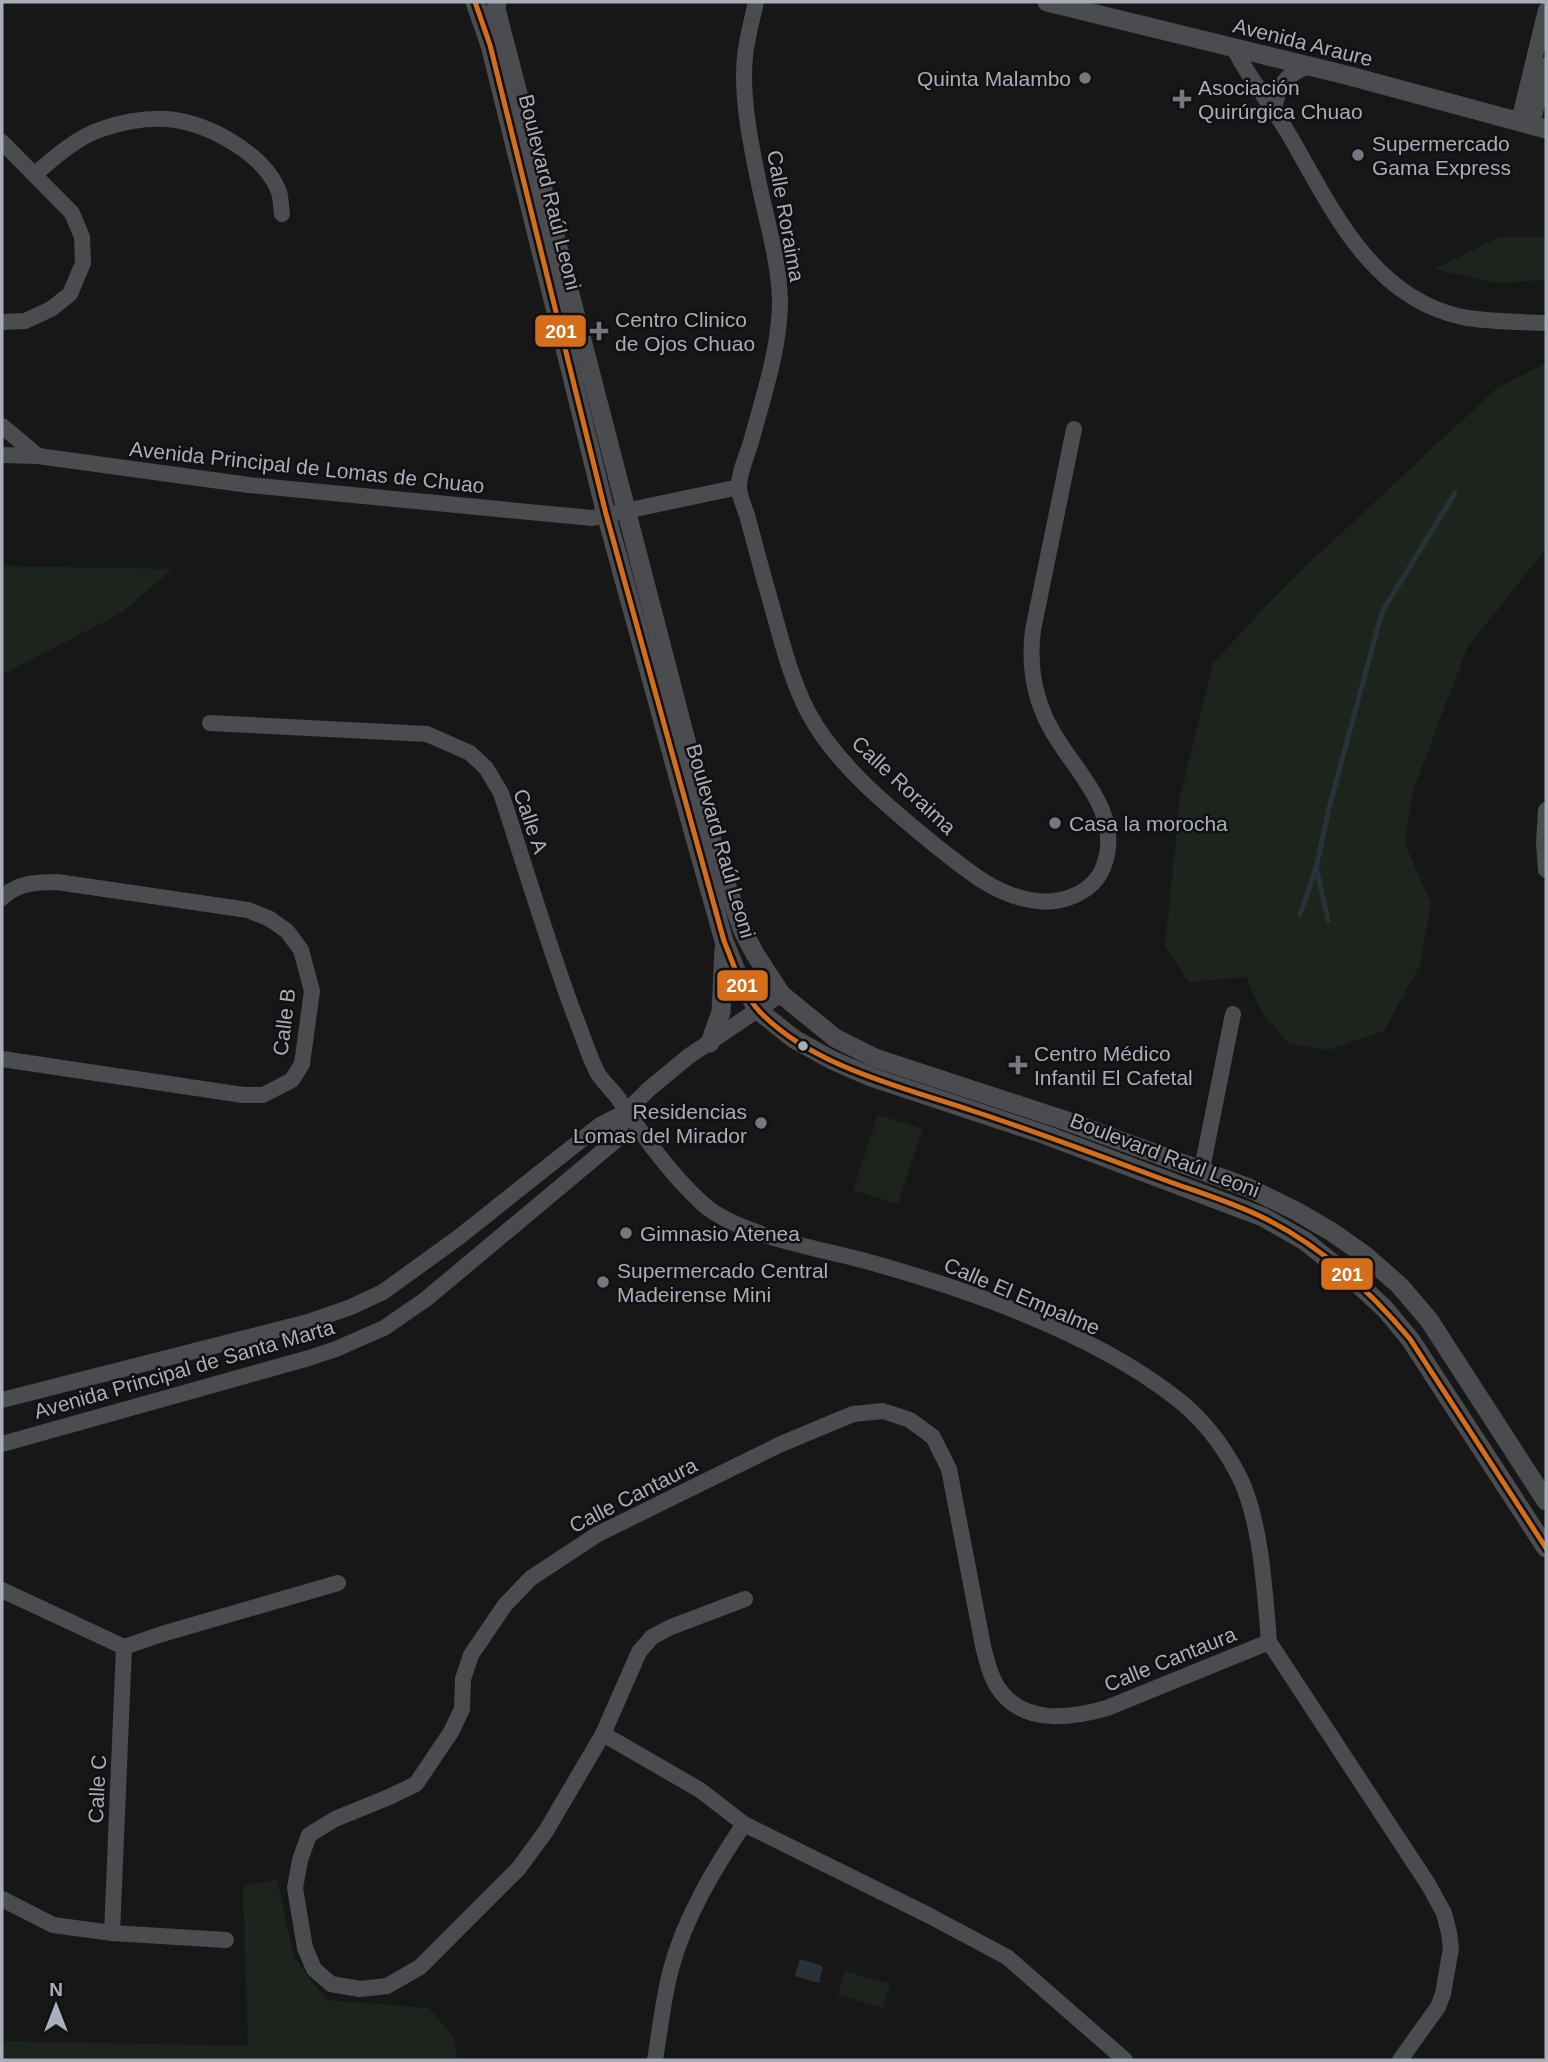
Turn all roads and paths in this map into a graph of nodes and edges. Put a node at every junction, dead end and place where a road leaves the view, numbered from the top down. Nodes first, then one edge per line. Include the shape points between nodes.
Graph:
1 (475, 2) edge
2 (756, 2) edge
3 (1047, 2) edge
4 (496, 6) edge
5 (1546, 10) edge
6 (1234, 48) junction
7 (1546, 65) edge
8 (1308, 66) junction
9 (1274, 108) junction
10 (1532, 125) edge
11 (2, 142) edge
12 (35, 174) junction
13 (282, 214) dead end
14 (2, 322) edge
15 (1546, 323) edge
16 (2, 426) edge
17 (1074, 429) dead end
18 (2, 455) edge
19 (38, 456) junction
20 (739, 487) junction
21 (627, 510) junction
22 (606, 514) junction
23 (210, 723) dead end
24 (1546, 810) edge
25 (1546, 870) edge
26 (2, 898) edge
27 (724, 941) junction
28 (781, 994) junction
29 (759, 1011) junction
30 (1233, 1014) dead end
31 (710, 1043) junction
32 (2, 1059) edge
33 (626, 1112) junction
34 (1202, 1170) junction
35 (2, 1399) edge
36 (2, 1444) edge
37 (1546, 1502) edge
38 (1546, 1548) edge
39 (338, 1583) dead end
40 (2, 1590) edge
41 (745, 1599) dead end
42 (1269, 1642) junction
43 (124, 1647) junction
44 (603, 1734) junction
45 (744, 1825) junction
46 (2, 1899) edge
47 (111, 1933) junction
48 (226, 1940) dead end
49 (655, 2060) edge
50 (1125, 2060) edge
51 (1401, 2060) edge

1 - 22 street, Boulevard Raúl Leoni
2 - 20 street, Calle Roraima via 744,74 751,143 779,301 776,342
3 - 6 street, Avenida Araure
4 - 21 street, Boulevard Raúl Leoni
5 - 10 street
6 - 8 street, Avenida Araure
6 - 9 street
7 - 10 street
8 - 9 street via 1284,80
8 - 10 street, Avenida Araure
9 - 15 street via 1341,225 1360,251 1409,295 1459,316
11 - 12 street
12 - 13 street via 63,150 99,130 130,121 168,119 237,143 261,165 279,192
12 - 14 street via 72,213 82,237 83,263 70,294 51,309 25,321
16 - 19 street
17 - 20 street, Calle Roraima via 1030,659 1045,718 1097,797 1109,844 1095,882 1079,894 1055,902 1007,895 982,881 912,826 832,747 809,714 790,668
18 - 19 street, Avenida Principal de Lomas de Chuao
19 - 22 street, Avenida Principal de Lomas de Chuao via 249,485 592,519
20 - 21 street, Avenida Principal de Lomas de Chuao
21 - 22 street, Avenida Principal de Lomas de Chuao
21 - 28 street, Boulevard Raúl Leoni via 724,882 743,931
22 - 27 street, Boulevard Raúl Leoni
23 - 33 street, Calle A via 427,734 470,753 501,793 593,1062
24 - 25 street
26 - 32 street, Calle B via 22,885 57,882 248,910 287,931 301,950 312,991 302,1064 292,1080 262,1096
27 - 29 street, Boulevard Raúl Leoni via 741,983
27 - 31 street via 721,1012
28 - 29 street, Avenida Principal de Santa Marta
28 - 34 street, Boulevard Raúl Leoni via 835,1038 875,1058
29 - 31 street, Avenida Principal de Santa Marta
29 - 38 street, Boulevard Raúl Leoni via 794,1039 862,1073 1181,1184 1263,1217 1304,1241 1356,1282 1410,1339
30 - 34 street
31 - 33 street, Avenida Principal de Santa Marta
33 - 35 street, Avenida Principal de Santa Marta via 600,1125 409,1275 362,1303 308,1322
33 - 36 street, Avenida Principal de Santa Marta via 615,1141 426,1299 384,1328 309,1358
33 - 42 street, Calle El Empalme via 687,1188 729,1220 757,1232 918,1276 1018,1312 1141,1373 1179,1400 1210,1430 1240,1477 1258,1545
34 - 37 street, Boulevard Raúl Leoni via 1305,1216 1366,1256 1399,1286 1429,1320
39 - 43 street
40 - 43 street
41 - 44 street, Calle Cantaura via 652,1637 639,1652
42 - 44 street, Calle Cantaura via 1080,1715 1058,1717 1018,1706 1002,1692 990,1671 941,1448 933,1437 899,1414 883,1410 853,1414 781,1444 598,1534 531,1578 505,1605 471,1655 463,1679 462,1709 416,1784 334,1819 309,1835 295,1888 305,1948 314,1969 331,1984 360,1989 387,1986 420,1967 519,1868
42 - 51 street via 1444,1913 1451,1948 1443,1994
43 - 47 street, Calle C
44 - 45 street via 701,1790
45 - 49 street via 713,1871 684,1930 671,1969
45 - 50 street via 1007,1957
46 - 47 street via 53,1926
47 - 48 street

